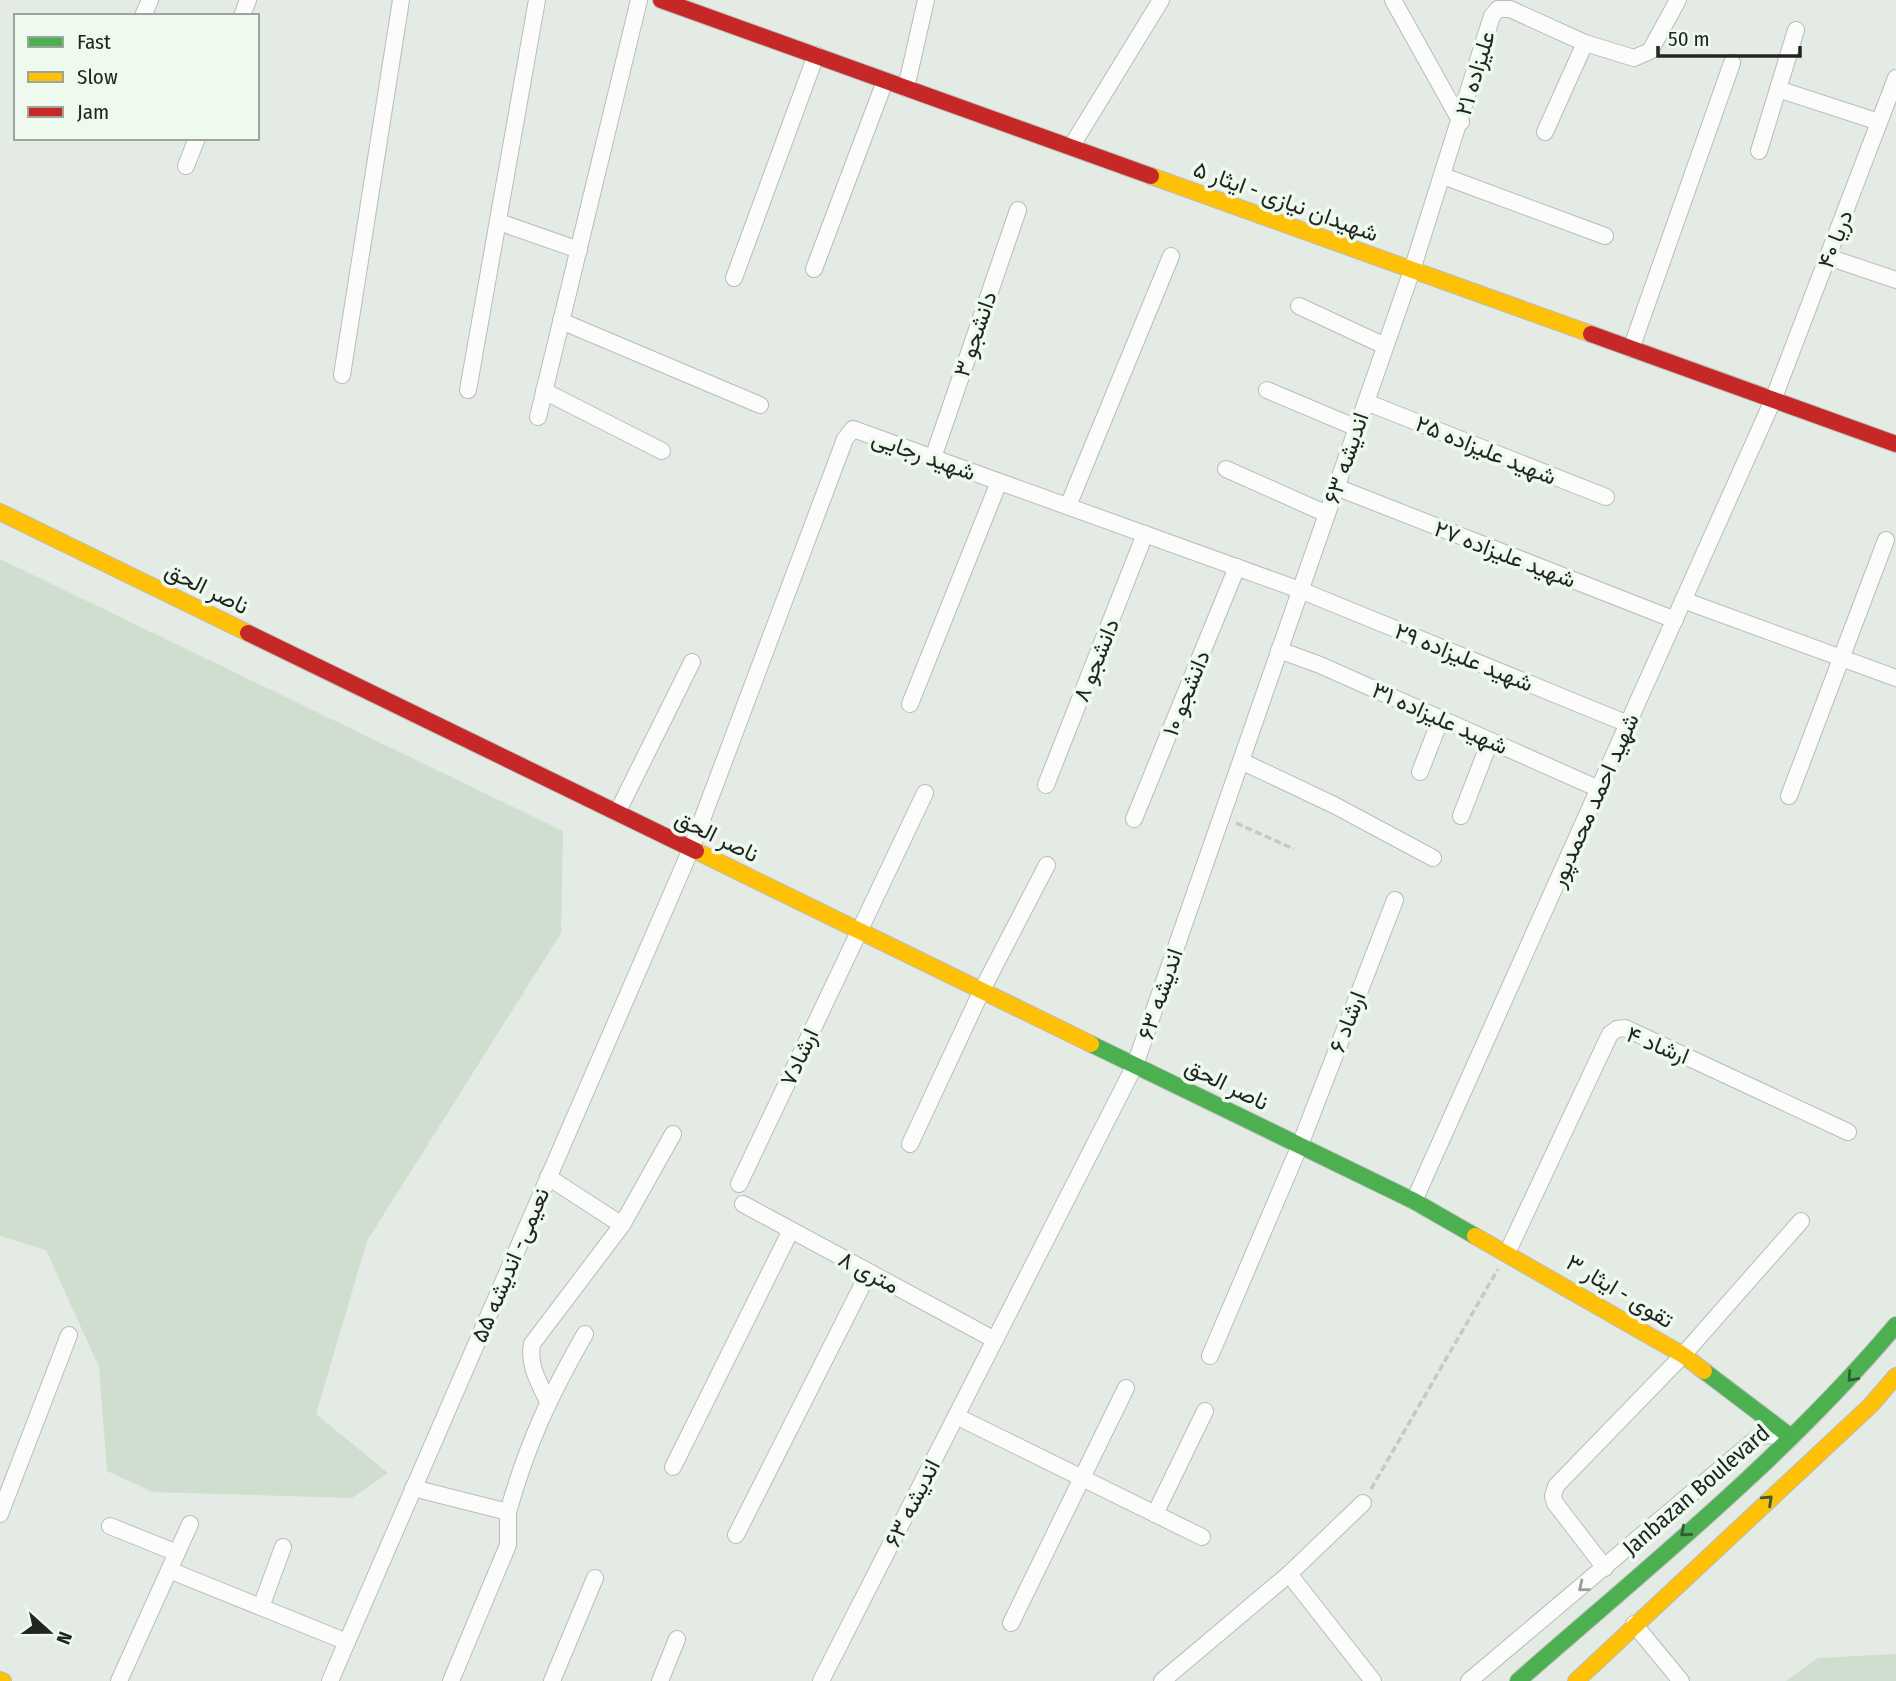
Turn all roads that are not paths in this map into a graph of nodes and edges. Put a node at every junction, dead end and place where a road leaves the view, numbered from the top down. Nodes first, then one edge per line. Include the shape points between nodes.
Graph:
1 (401, 0) edge
2 (537, 0) edge
3 (639, 0) edge
4 (661, 0) edge
5 (926, 0) edge
6 (1160, 0) edge
7 (1393, 0) edge
8 (1678, 0) edge
9 (1796, 30) dead end
10 (1585, 43) junction
11 (816, 55) junction
12 (1732, 63) dead end
13 (1896, 78) edge
14 (885, 80) junction
15 (906, 88) junction
16 (1778, 89) junction
17 (1461, 122) junction
18 (1880, 122) junction
19 (1545, 132) dead end
20 (196, 140) edge
21 (1071, 147) junction
22 (1759, 152) dead end
23 (186, 166) dead end
24 (1443, 176) junction
25 (1018, 210) dead end
26 (499, 222) junction
27 (1605, 236) dead end
28 (579, 250) junction
29 (1171, 256) dead end
30 (1828, 257) junction
31 (814, 269) dead end
32 (1412, 270) junction
33 (734, 278) dead end
34 (1896, 280) edge
35 (1299, 306) dead end
36 (561, 321) junction
37 (1385, 346) junction
38 (1631, 349) junction
39 (342, 375) dead end
40 (468, 390) dead end
41 (1267, 390) dead end
42 (544, 391) junction
43 (1773, 400) junction
44 (1366, 402) junction
45 (760, 405) dead end
46 (538, 417) dead end
47 (1357, 428) junction
48 (1896, 444) edge
49 (662, 451) dead end
50 (933, 458) junction
51 (1226, 469) dead end
52 (999, 482) junction
53 (1336, 487) junction
54 (1606, 497) dead end
55 (1068, 506) junction
56 (0, 512) edge
57 (1327, 514) junction
58 (1145, 534) junction
59 (1886, 540) dead end
60 (1237, 567) junction
61 (1300, 590) junction
62 (1683, 600) junction
63 (1675, 620) junction
64 (1279, 650) junction
65 (1844, 659) junction
66 (692, 662) dead end
67 (1896, 678) edge
68 (910, 704) dead end
69 (1441, 718) junction
70 (1628, 724) junction
71 (1490, 741) junction
72 (1241, 761) junction
73 (1420, 772) dead end
74 (1046, 785) dead end
75 (1599, 789) junction
76 (925, 793) dead end
77 (1789, 796) dead end
78 (617, 813) junction
79 (1461, 816) dead end
80 (1134, 819) dead end
81 (691, 849) junction
82 (1433, 858) dead end
83 (1047, 865) dead end
84 (1395, 900) dead end
85 (859, 930) junction
86 (982, 990) junction
87 (1135, 1065) junction
88 (1848, 1132) dead end
89 (673, 1134) dead end
90 (910, 1144) dead end
91 (1300, 1145) junction
92 (548, 1177) junction
93 (739, 1184) dead end
94 (1414, 1200) junction
95 (743, 1204) dead end
96 (1801, 1221) dead end
97 (622, 1225) junction
98 (791, 1230) junction
99 (1507, 1251) junction
100 (869, 1272) junction
101 (1896, 1325) edge
102 (585, 1334) dead end
103 (69, 1335) dead end
104 (995, 1340) junction
105 (1683, 1355) junction
106 (1210, 1356) dead end
107 (1896, 1376) edge
108 (1126, 1388) dead end
109 (547, 1400) junction
110 (1205, 1411) dead end
111 (956, 1416) junction
112 (1791, 1437) junction
113 (673, 1467) dead end
114 (1082, 1478) junction
115 (413, 1488) junction
116 (1363, 1503) road end
117 (508, 1512) junction
118 (0, 1514) edge
119 (1155, 1514) junction
120 (190, 1524) dead end
121 (110, 1526) dead end
122 (736, 1535) dead end
123 (1202, 1537) dead end
124 (283, 1547) dead end
125 (177, 1553) junction
126 (1605, 1569) junction
127 (169, 1570) junction
128 (1289, 1574) junction
129 (595, 1578) dead end
130 (261, 1607) junction
131 (1011, 1623) dead end
132 (1634, 1624) junction
133 (677, 1639) dead end
134 (346, 1642) junction
135 (1541, 1662) junction
136 (119, 1681) edge
137 (330, 1681) edge
138 (452, 1681) edge
139 (552, 1681) edge
140 (660, 1681) edge
141 (821, 1681) edge
142 (1163, 1681) edge
143 (1373, 1681) edge
144 (1469, 1681) edge
145 (1518, 1681) edge
146 (1539, 1681) edge
147 (1576, 1681) edge
148 (1681, 1681) edge

1 - 39 street
2 - 26 street
3 - 28 street
4 - 11 street, شهیدان نیازی - ایثار ۵
5 - 15 street
6 - 21 street
7 - 17 street
8 - 10 street, علیزاده ۲۱ via 1650,51 1641,57 1622,57
9 - 16 street
10 - 17 street, علیزاده ۲۱ via 1510,9 1498,9 1492,16
10 - 19 street
11 - 14 street, شهیدان نیازی - ایثار ۵
11 - 33 street
12 - 38 street
13 - 18 street, دریا ۴۰
14 - 15 street, شهیدان نیازی - ایثار ۵
14 - 31 street
15 - 21 street, شهیدان نیازی - ایثار ۵
16 - 18 street
16 - 22 street
17 - 24 street, علیزاده ۲۱
18 - 30 street, دریا ۴۰
20 - 23 street
21 - 32 street, شهیدان نیازی - ایثار ۵
24 - 27 street
24 - 32 street, علیزاده ۲۱
25 - 50 street, دانشجو ۳
26 - 28 street
26 - 40 street
28 - 36 street
29 - 55 street
30 - 34 street
30 - 43 street, دریا ۴۰
32 - 37 street, اندیشه ۶۳
32 - 38 street, شهیدان نیازی - ایثار ۵
35 - 37 street
36 - 42 street
36 - 45 street
37 - 44 street, اندیشه ۶۳
38 - 43 street, شهیدان نیازی - ایثار ۵
41 - 47 street
42 - 46 street
42 - 49 street
43 - 48 street, شهیدان نیازی - ایثار ۵
43 - 62 street, شهید احمد محمدپور
44 - 47 street, اندیشه ۶۳
44 - 54 street, شهید علیزاده ۲۵
47 - 53 street, اندیشه ۶۳
50 - 52 street, شهید رجایی
50 - 81 street, شهید رجایی via 853,429 845,439
51 - 57 street
52 - 55 street, شهید رجایی
52 - 68 street
53 - 57 street, اندیشه ۶۳
53 - 63 street, شهید علیزاده ۲۷
55 - 58 street, شهید رجایی
56 - 78 street, ناصر الحق
57 - 61 street, اندیشه ۶۳
58 - 60 street, شهید رجایی
58 - 74 street, دانشجو ۸
59 - 65 street
60 - 61 street, شهید رجایی
60 - 80 street, دانشجو ۱۰
61 - 64 street, اندیشه ۶۳
61 - 70 street, شهید علیزاده ۲۹
62 - 63 street, شهید احمد محمدپور
62 - 65 street
63 - 70 street, شهید احمد محمدپور
64 - 69 street, شهید علیزاده ۳۱
64 - 72 street, اندیشه ۶۳
65 - 67 street
65 - 77 street
66 - 78 street
69 - 71 street, شهید علیزاده ۳۱
69 - 73 street
70 - 75 street, شهید احمد محمدپور
71 - 75 street, شهید علیزاده ۳۱
71 - 79 street
72 - 82 street
72 - 87 street, اندیشه ۶۳
75 - 94 street, شهید احمد محمدپور
76 - 85 street, ارشاد۷
78 - 81 street, ناصر الحق
81 - 85 street, ناصر الحق
81 - 92 street, نعیمی- اندیشه ۵۵
83 - 86 street
84 - 91 street, ارشاد ۶
85 - 86 street, ناصر الحق
85 - 93 street, ارشاد۷
86 - 87 street, ناصر الحق
86 - 90 street
87 - 91 street, ناصر الحق
87 - 104 street, اندیشه ۶۳
88 - 99 street, ارشاد ۴ via 1617,1028
89 - 97 street
91 - 94 street, ناصر الحق
91 - 106 street, ارشاد ۶
92 - 97 street
92 - 115 street, نعیمی- اندیشه ۵۵
94 - 99 street, تقوی - ایثار ۳
95 - 98 street, ۸ متری
96 - 105 street
97 - 109 street via 532,1344 533,1370
98 - 100 street, ۸ متری
98 - 113 street
99 - 105 street, تقوی - ایثار ۳
100 - 104 street, ۸ متری
100 - 122 street
101 -> 112 street, Janbazan Boulevard via 1848,1382
102 - 109 street
103 - 118 street
104 - 111 street, اندیشه ۶۳
105 - 112 street, تقوی - ایثار ۳
105 - 126 street via 1556,1486 1555,1503
132 -> 107 street via 1871,1405
108 - 114 street
109 - 117 street via 525,1452
110 - 119 street
111 - 114 street
111 - 141 street, اندیشه ۶۳
112 - 126 street via 1757,1438
112 -> 135 street, Janbazan Boulevard
114 - 119 street
114 - 131 street
115 - 117 street
115 - 134 street, نعیمی- اندیشه ۵۵
116 - 128 street
117 - 138 street via 508,1537 495,1580
119 - 123 street
120 - 125 street
121 - 125 street
124 - 130 street
125 - 127 street
126 -> 144 street
127 - 130 street
127 - 136 street
128 - 142 street
128 - 143 street
129 - 139 street
130 - 134 street
132 - 147 street
132 - 148 street
133 - 140 street
134 - 137 street, نعیمی- اندیشه ۵۵
135 - 145 street, Janbazan Boulevard
135 - 146 street

